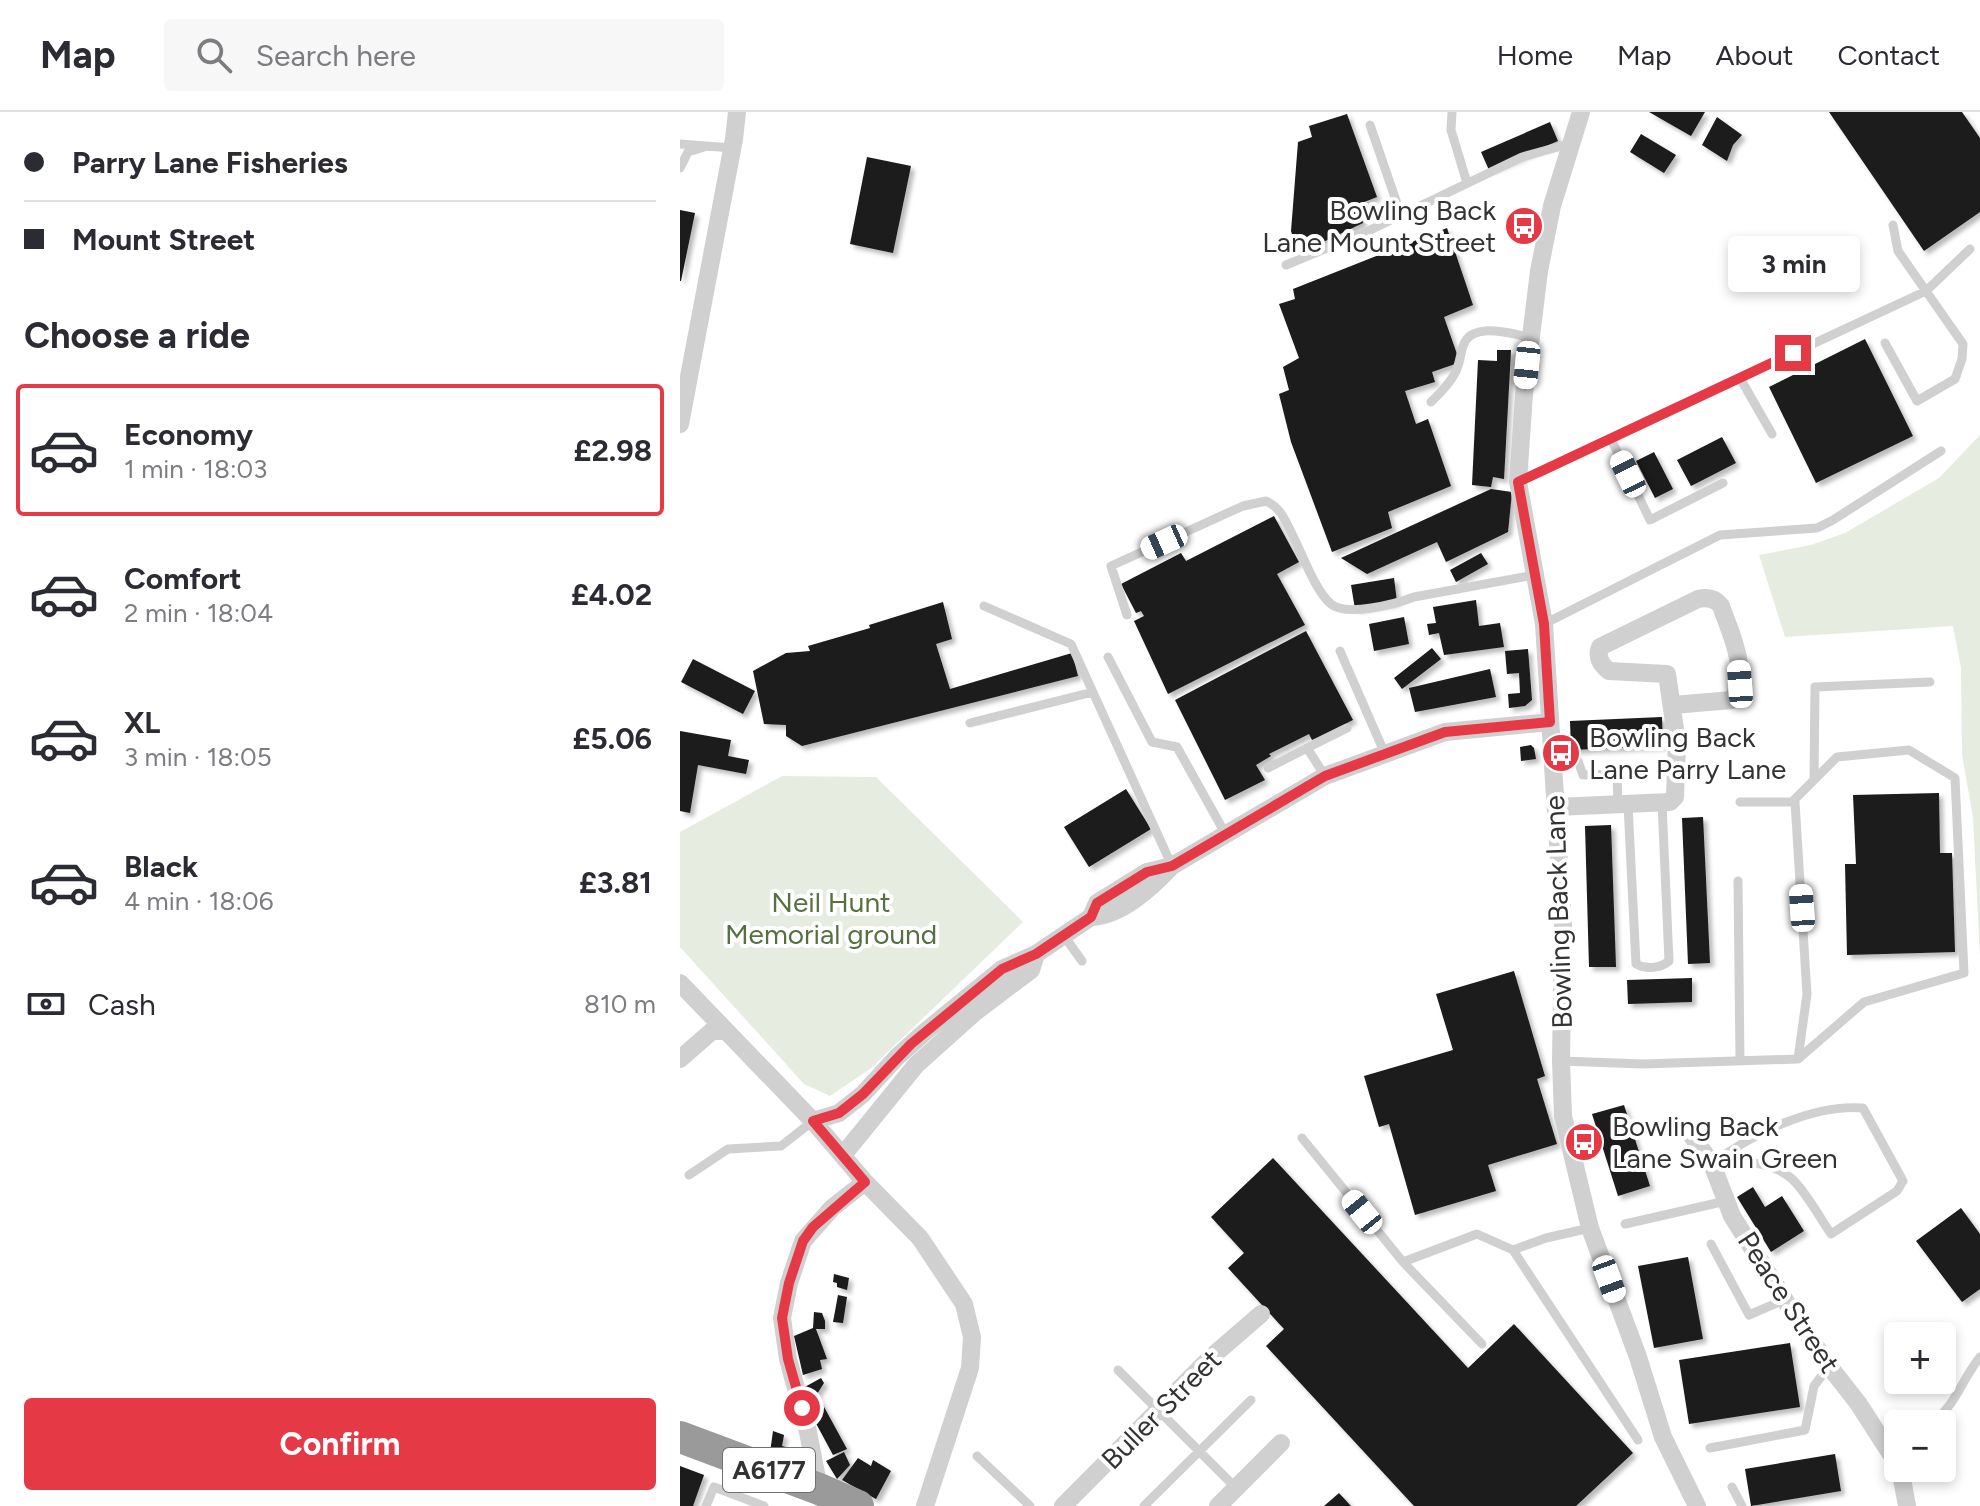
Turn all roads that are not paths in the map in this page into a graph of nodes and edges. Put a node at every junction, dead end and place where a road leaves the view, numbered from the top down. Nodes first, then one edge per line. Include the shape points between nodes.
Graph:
1 (737, 112) edge
2 (1452, 112) edge
3 (1581, 112) edge
4 (1370, 125) dead end
5 (680, 144) edge
6 (1569, 144) junction
7 (711, 147) junction
8 (732, 148) junction
9 (680, 168) edge
10 (1467, 183) junction
11 (1401, 215) junction
12 (1893, 225) dead end
13 (1970, 249) dead end
14 (1286, 265) dead end
15 (1926, 291) junction
16 (1530, 337) junction
17 (1885, 343) dead end
18 (1740, 378) junction
19 (684, 385) edge
20 (1431, 402) dead end
21 (680, 424) edge
22 (1772, 434) dead end
23 (1611, 439) junction
24 (1941, 451) dead end
25 (1518, 482) junction
26 (1723, 483) dead end
27 (1534, 575) junction
28 (984, 606) dead end
29 (1127, 615) dead end
30 (1544, 624) junction
31 (1340, 651) dead end
32 (1108, 657) dead end
33 (1930, 682) dead end
34 (1093, 692) junction
35 (1673, 705) junction
36 (1550, 722) junction
37 (970, 723) dead end
38 (1347, 728) dead end
39 (1307, 748) junction
40 (1385, 754) junction
41 (1578, 761) dead end
42 (1268, 768) dead end
43 (1325, 776) junction
44 (1814, 780) junction
45 (1740, 802) dead end
46 (1792, 802) junction
47 (1662, 803) junction
48 (1623, 806) junction
49 (1556, 807) junction
50 (1226, 835) junction
51 (1172, 866) junction
52 (1738, 881) dead end
53 (1064, 936) junction
54 (1036, 954) junction
55 (1082, 961) dead end
56 (685, 988) edge
57 (680, 1010) edge
58 (725, 1031) junction
59 (680, 1059) edge
60 (1798, 1059) junction
61 (1561, 1061) junction
62 (1740, 1061) junction
63 (813, 1121) junction
64 (1690, 1133) dead end
65 (1302, 1138) dead end
66 (843, 1155) junction
67 (1715, 1161) junction
68 (689, 1175) dead end
69 (865, 1182) junction
70 (1726, 1201) junction
71 (1625, 1224) dead end
72 (1590, 1228) junction
73 (1711, 1244) dead end
74 (1513, 1250) junction
75 (1403, 1262) junction
76 (1784, 1300) junction
77 (1261, 1314) dead end
78 (1482, 1344) dead end
79 (1980, 1357) edge
80 (1829, 1366) junction
81 (1118, 1370) dead end
82 (1251, 1400) dead end
83 (1159, 1410) junction
84 (1946, 1410) edge
85 (1884, 1435) edge
86 (680, 1437) edge
87 (1638, 1440) dead end
88 (1281, 1443) dead end
89 (1710, 1448) dead end
90 (1201, 1450) junction
91 (977, 1456) dead end
92 (1902, 1482) edge
93 (1732, 1487) dead end
94 (1236, 1488) junction
95 (819, 1489) junction
96 (1069, 1504) edge
97 (706, 1506) edge
98 (764, 1506) edge
99 (858, 1506) edge
100 (925, 1506) edge
101 (1030, 1506) edge
102 (1144, 1506) edge
103 (1218, 1506) edge
104 (1697, 1506) edge
105 (1742, 1506) edge
106 (1907, 1506) edge

1 - 8 street
2 - 10 lane via 1451,130
3 - 6 street, Bowling Back Lane
4 - 11 lane
5 - 7 lane
6 - 10 lane via 1522,157
6 - 16 street, Bowling Back Lane via 1552,206
7 - 8 lane
7 - 9 lane via 688,152
8 - 19 street
10 - 11 lane
11 - 14 lane
12 - 15 lane via 1898,251
13 - 15 lane
15 - 17 lane via 1963,344 1955,379 1917,401
15 - 18 lane
16 - 20 lane via 1486,330 1470,335 1461,346 1457,370
16 - 25 street, Bowling Back Lane
18 - 22 lane
18 - 23 lane
19 - 21 street
23 - 25 lane
23 - 26 lane via 1650,520
24 - 30 lane via 1817,528 1720,535
25 - 27 street, Bowling Back Lane
27 - 29 lane via 1345,611 1331,605 1320,590 1281,512 1266,501 1243,506 1111,566
27 - 30 street, Bowling Back Lane
28 - 34 lane via 1071,644
30 - 36 street, Bowling Back Lane
31 - 40 lane
32 - 50 lane via 1152,742 1177,747
33 - 44 lane via 1815,687
34 - 37 lane
34 - 51 lane
35 - 35 street via 1667,674 1609,671 1599,658 1600,647 1698,599 1716,601 1737,654 1736,694 1732,700
35 - 47 street via 1675,797
36 - 40 street via 1445,732
36 - 49 street, Bowling Back Lane
38 - 39 lane
39 - 42 lane
39 - 43 lane
40 - 43 street
41 - 48 lane via 1583,775 1617,774
43 - 50 street
44 - 46 lane
44 - 60 lane via 1837,757 1909,750 1955,778 1964,973 1864,1002
45 - 46 lane
46 - 60 lane via 1807,994
47 - 48 street
47 - 48 lane via 1669,961 1659,967 1636,964
48 - 49 street
49 - 61 street, Bowling Back Lane via 1563,922
50 - 51 street
51 - 53 street via 1147,872 1097,903 1091,917
52 - 62 lane
53 - 54 street
53 - 55 lane
54 - 63 street via 1002,969 960,1002 839,1113
54 - 66 street via 1031,970 916,1065
56 - 57 street via 690,1002
56 - 58 street
58 - 59 street via 712,1031
58 - 63 street
60 - 62 lane
61 - 62 lane
61 - 72 street, Bowling Back Lane via 1563,1116
63 - 66 street
63 - 68 lane via 781,1146 728,1149
64 - 67 street, Peace Street
65 - 75 lane
66 - 69 street
67 - 67 lane via 1750,1138 1822,1110 1863,1108 1903,1181 1897,1191 1831,1234 1792,1178 1753,1162
67 - 70 street, Peace Street
69 - 95 street via 803,1241 782,1318
69 - 100 street via 934,1256 964,1304 972,1337 964,1392
70 - 71 lane
70 - 76 street, Peace Street
72 - 74 lane
72 - 104 street, Bowling Back Lane via 1663,1437
73 - 76 lane via 1749,1315
74 - 75 lane via 1477,1234
74 - 87 lane
75 - 78 lane
76 - 80 street, Peace Street
77 - 83 street, Buller Street
79 - 84 lane
80 - 85 street, Peace Street
80 - 89 lane via 1814,1386 1805,1430
81 - 83 lane
82 - 90 lane
83 - 90 lane
83 - 96 street, Buller Street
86 - 95 highway, A6177
88 - 94 street
90 - 94 lane
90 - 102 lane
91 - 101 lane
92 - 106 street, Peace Street
93 - 105 lane
94 - 103 street
95 - 99 highway, A6177
97 - 98 lane via 714,1487

